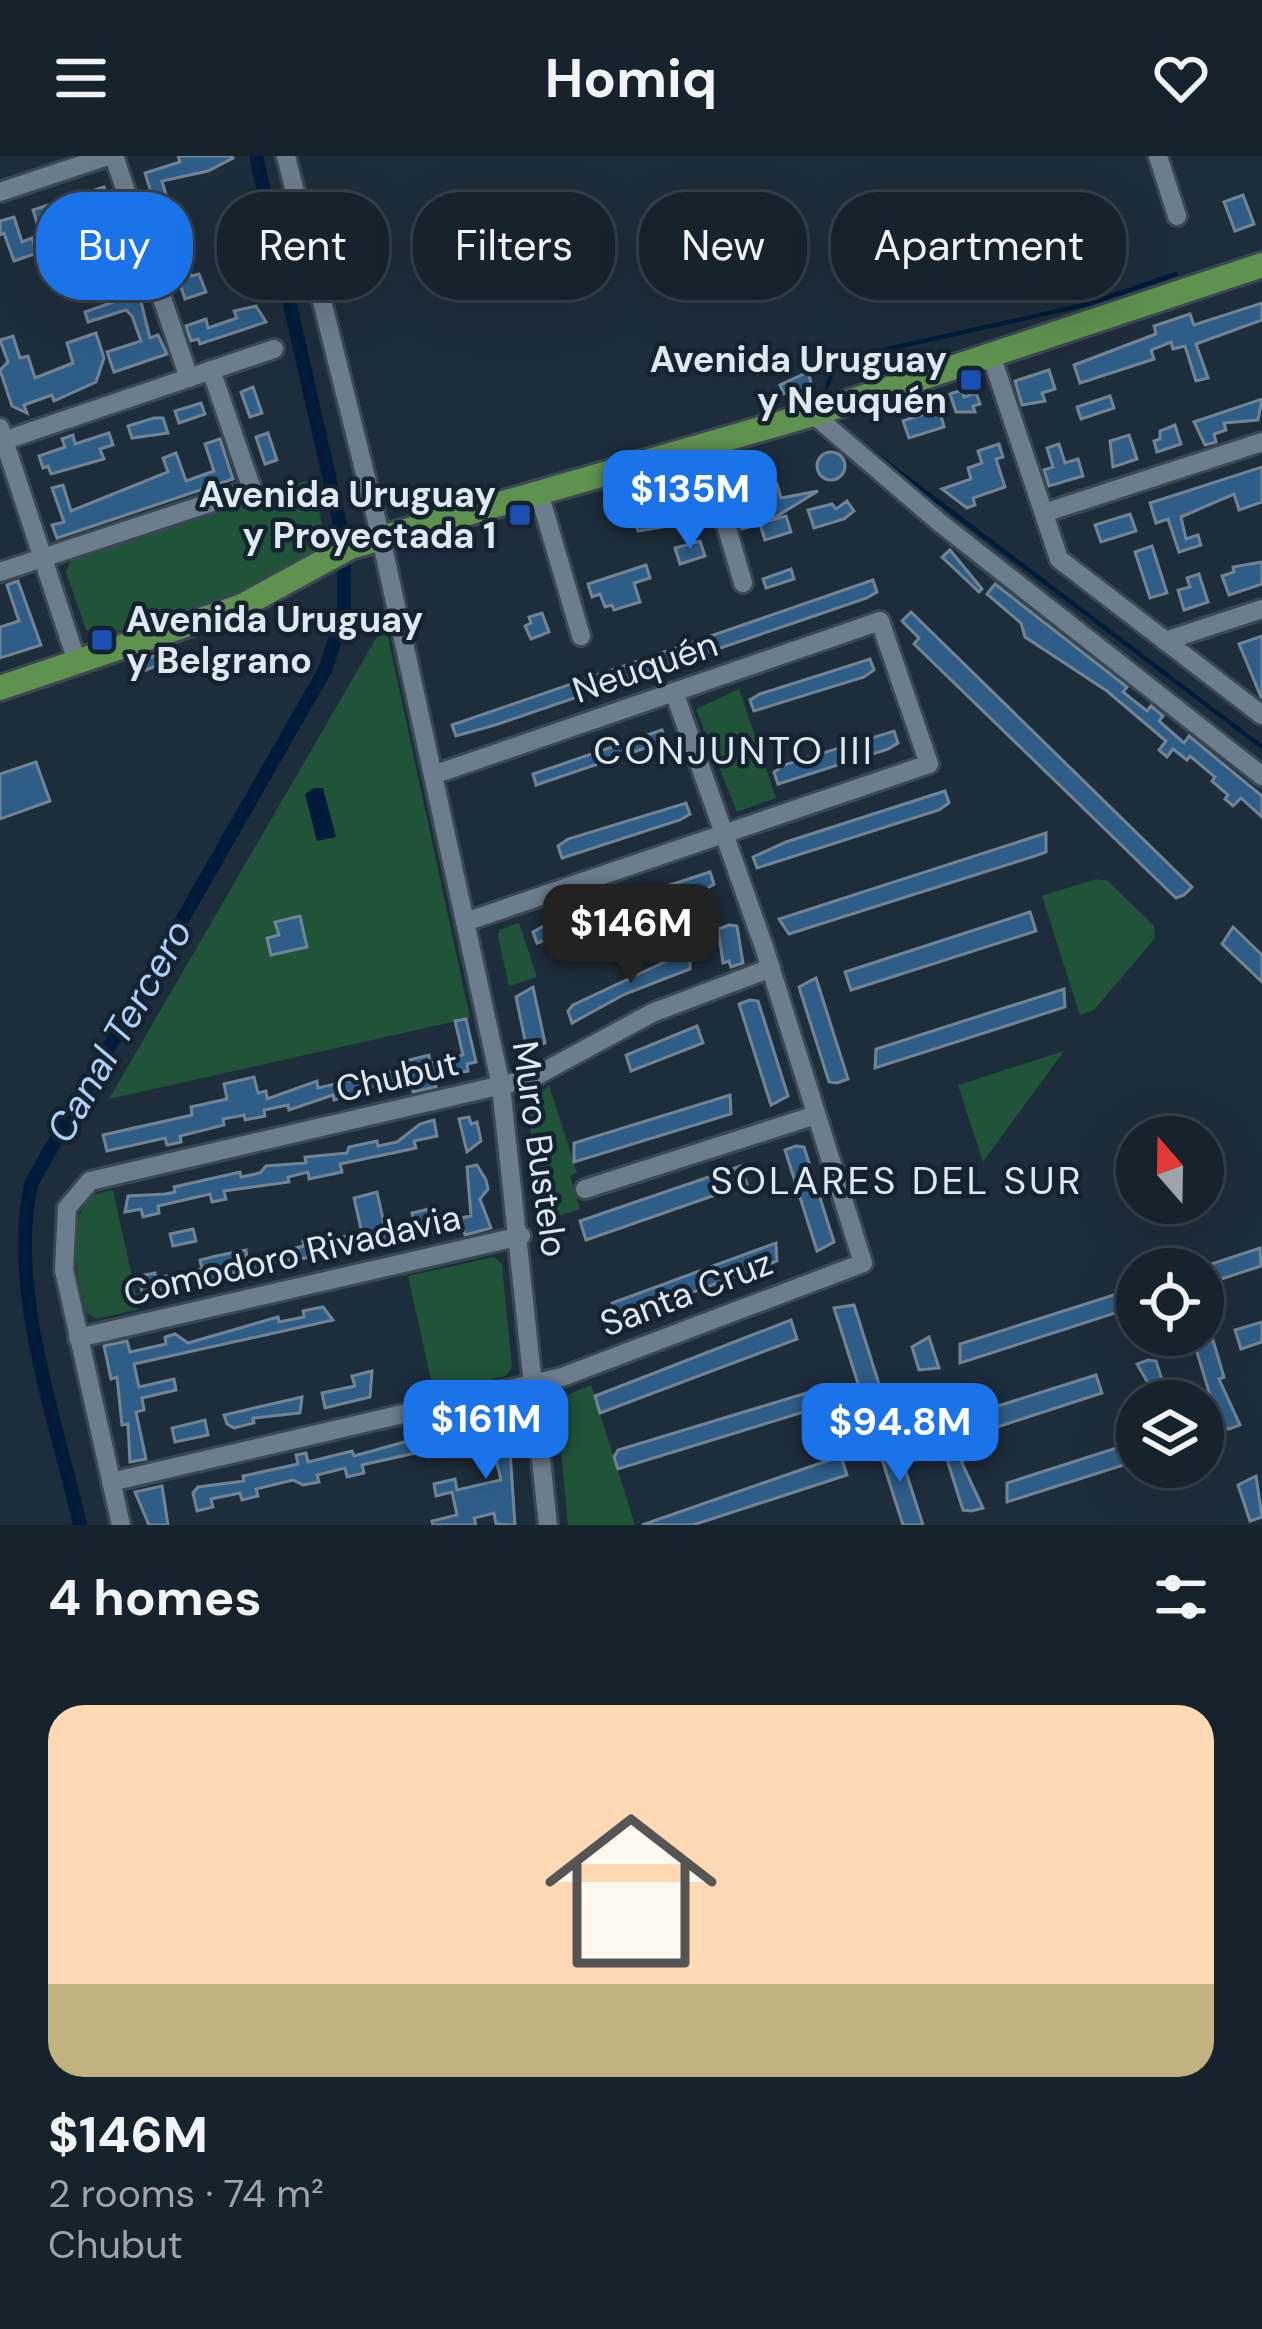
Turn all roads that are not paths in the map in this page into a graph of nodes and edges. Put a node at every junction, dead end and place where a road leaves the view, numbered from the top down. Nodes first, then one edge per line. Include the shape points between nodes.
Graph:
1 (111, 156) edge
2 (286, 156) edge
3 (1158, 156) edge
4 (0, 193) edge
5 (1178, 216) dead end
6 (1262, 265) edge
7 (274, 349) dead end
8 (991, 355) junction
9 (211, 370) junction
10 (188, 378) junction
11 (813, 414) junction
12 (1, 437) edge
13 (1262, 442) edge
14 (704, 446) junction
15 (539, 493) junction
16 (1043, 513) junction
17 (381, 538) junction
18 (43, 558) junction
19 (0, 572) edge
20 (743, 583) dead end
21 (1262, 609) edge
22 (581, 636) dead end
23 (1165, 641) junction
24 (77, 662) junction
25 (0, 688) edge
26 (674, 692) junction
27 (1262, 715) edge
28 (433, 775) junction
29 (1262, 776) edge
30 (724, 834) junction
31 (465, 922) junction
32 (771, 968) junction
33 (501, 1086) junction
34 (816, 1115) junction
35 (585, 1189) dead end
36 (520, 1236) junction
37 (78, 1338) junction
38 (534, 1384) junction
39 (111, 1482) junction
40 (121, 1525) edge
41 (548, 1525) edge

1 - 4 street
1 - 10 street
2 - 17 street, Muro Bustelo
3 - 5 street
6 - 8 main road
7 - 9 street
8 - 11 main road
8 - 16 street
9 - 10 street
9 - 18 street via 252,489
10 - 12 street
11 - 14 main road
11 - 29 street
12 - 18 street
13 - 16 street
14 - 15 main road
14 - 20 street
15 - 17 main road
15 - 22 street
16 - 23 street via 1059,559
17 - 24 main road via 242,606
17 - 28 street, Muro Bustelo
18 - 19 street
18 - 24 street
21 - 23 street
23 - 27 street
24 - 25 main road
26 - 28 street, Neuquén
26 - 30 street
26 - 30 street, Neuquén via 880,621 929,764
28 - 31 street, Muro Bustelo
30 - 31 street
30 - 32 street
31 - 33 street, Muro Bustelo
32 - 33 street, Chubut via 652,1013 532,1078
32 - 34 street
33 - 36 street, Muro Bustelo
33 - 37 street, Chubut via 90,1181 64,1220
34 - 35 street
34 - 38 street, Santa Cruz via 863,1263
36 - 37 street, Comodoro Rivadavia
36 - 38 street, Muro Bustelo
37 - 39 street
38 - 39 street, Santa Cruz
38 - 41 street, Muro Bustelo
39 - 40 street

